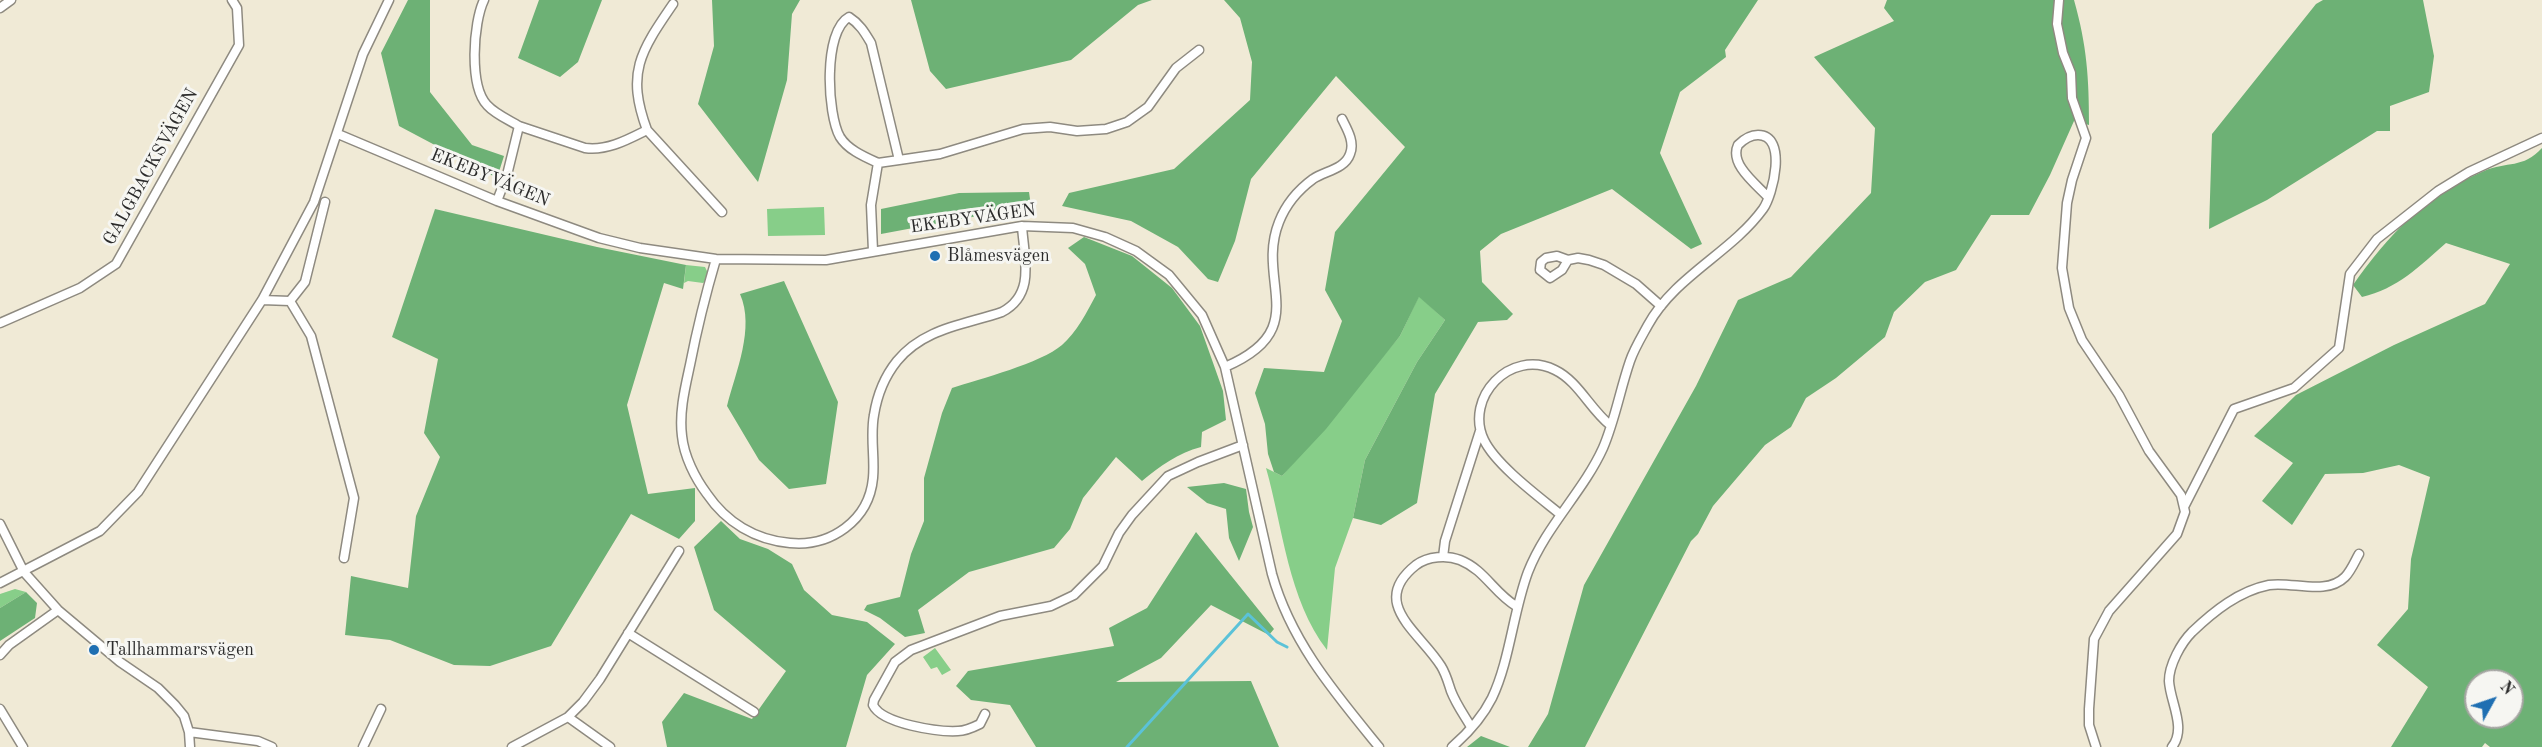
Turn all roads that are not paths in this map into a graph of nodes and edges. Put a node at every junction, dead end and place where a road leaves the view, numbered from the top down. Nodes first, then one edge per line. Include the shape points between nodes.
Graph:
1 (11, 0) edge
2 (232, 0) edge
3 (389, 0) edge
4 (484, 0) edge
5 (2059, 0) edge
6 (673, 4) dead end
7 (0, 8) edge
8 (1199, 50) dead end
9 (1342, 119) dead end
10 (519, 126) junction
11 (647, 130) junction
12 (338, 134) junction
13 (2542, 138) edge
14 (899, 160) junction
15 (878, 163) junction
16 (1768, 197) junction
17 (497, 201) junction
18 (325, 202) dead end
19 (722, 212) dead end
20 (1023, 226) junction
21 (873, 251) junction
22 (716, 259) junction
23 (1568, 260) dead end
24 (262, 300) junction
25 (290, 301) junction
26 (1661, 306) junction
27 (0, 323) edge
28 (1225, 367) junction
29 (1610, 425) junction
30 (1480, 431) junction
31 (1243, 445) junction
32 (2184, 507) junction
33 (1560, 514) junction
34 (0, 524) edge
35 (679, 551) dead end
36 (2359, 554) dead end
37 (1443, 557) junction
38 (344, 558) dead end
39 (24, 572) junction
40 (0, 583) edge
41 (1516, 606) junction
42 (58, 610) junction
43 (628, 633) junction
44 (0, 655) edge
45 (0, 709) edge
46 (381, 710) dead end
47 (754, 712) dead end
48 (985, 714) dead end
49 (568, 717) junction
50 (1471, 727) junction
51 (189, 732) junction
52 (23, 747) edge
53 (190, 747) edge
54 (272, 747) edge
55 (363, 747) edge
56 (512, 747) edge
57 (610, 747) edge
58 (1379, 747) edge
59 (1452, 747) edge
60 (2096, 747) edge
61 (2172, 747) edge

1 - 7 street
2 - 27 street, GALGBACKSVÄGEN via 237,8 239,45 116,264 80,288
3 - 12 street via 363,54
4 - 10 street via 475,81 486,104
5 - 32 street via 2057,24 2071,73 2072,98 2086,138 2067,203 2062,268 2069,308 2082,340 2119,395 2149,451 2181,495
6 - 11 street via 652,34 638,67 636,94
8 - 14 street via 1176,68 1148,107 1127,122 1106,129 1077,131 1023,129 940,154
9 - 28 street via 1350,137 1351,153 1346,161 1314,178 1297,193 1278,223 1273,265 1278,300 1271,330 1254,351
10 - 11 street via 596,149
10 - 17 street
11 - 19 street via 713,207
12 - 17 street, EKEBYVÄGEN
12 - 24 street via 314,202
13 - 32 street via 2469,172 2377,239 2350,274 2339,348 2294,388 2234,409
14 - 15 street
14 - 15 street via 872,44 849,17 838,27 832,53 830,89 835,124 851,148
15 - 21 street via 871,206
16 - 16 street via 1776,168 1773,146 1763,135 1752,135 1738,145 1736,155 1741,167
16 - 26 street via 1749,225
17 - 22 street, EKEBYVÄGEN via 599,238
18 - 25 street via 305,282
20 - 21 street, EKEBYVÄGEN
20 - 22 street via 1026,278 1021,296 1002,312 935,332 897,361 876,403 873,480 864,507 840,532 805,544 762,537 731,521 699,483 688,458 682,438 682,406
20 - 28 street, EKEBYVÄGEN via 1073,228 1106,237 1152,261 1185,292 1202,315
21 - 22 street, EKEBYVÄGEN via 826,260
23 - 26 street via 1589,260 1611,268
24 - 25 street
24 - 39 street via 138,492 100,531
25 - 38 street via 311,336 354,498
26 - 29 street via 1630,359
28 - 31 street, EKEBYVÄGEN
29 - 30 street via 1562,374 1534,365 1515,366 1498,376 1481,408
29 - 33 street via 1579,490
30 - 33 street via 1520,482
30 - 37 street
31 - 48 street via 1168,476 1132,515 1103,566 1074,595 1051,606 1000,616 911,650 895,662 873,705 879,713 925,729 960,731 980,724
31 - 58 street, EKEBYVÄGEN via 1272,574 1290,621 1309,658
32 - 60 street via 2184,519 2177,534 2109,611 2094,639 2088,709
33 - 41 street via 1536,554
34 - 39 street
35 - 43 street
36 - 61 street via 2344,578 2325,586 2271,585 2246,592 2219,608 2190,634 2169,678 2179,729
37 - 41 street via 1461,560 1477,569
37 - 50 street via 1419,563 1408,572 1399,584 1396,601 1402,618 1445,672
39 - 40 street
39 - 42 street
41 - 50 street via 1492,698
42 - 44 street
42 - 51 street via 158,688 184,716
43 - 47 street
43 - 49 street via 600,679
45 - 52 street
46 - 55 street
49 - 56 street
49 - 57 street
50 - 59 street
51 - 53 street
51 - 54 street via 258,741

